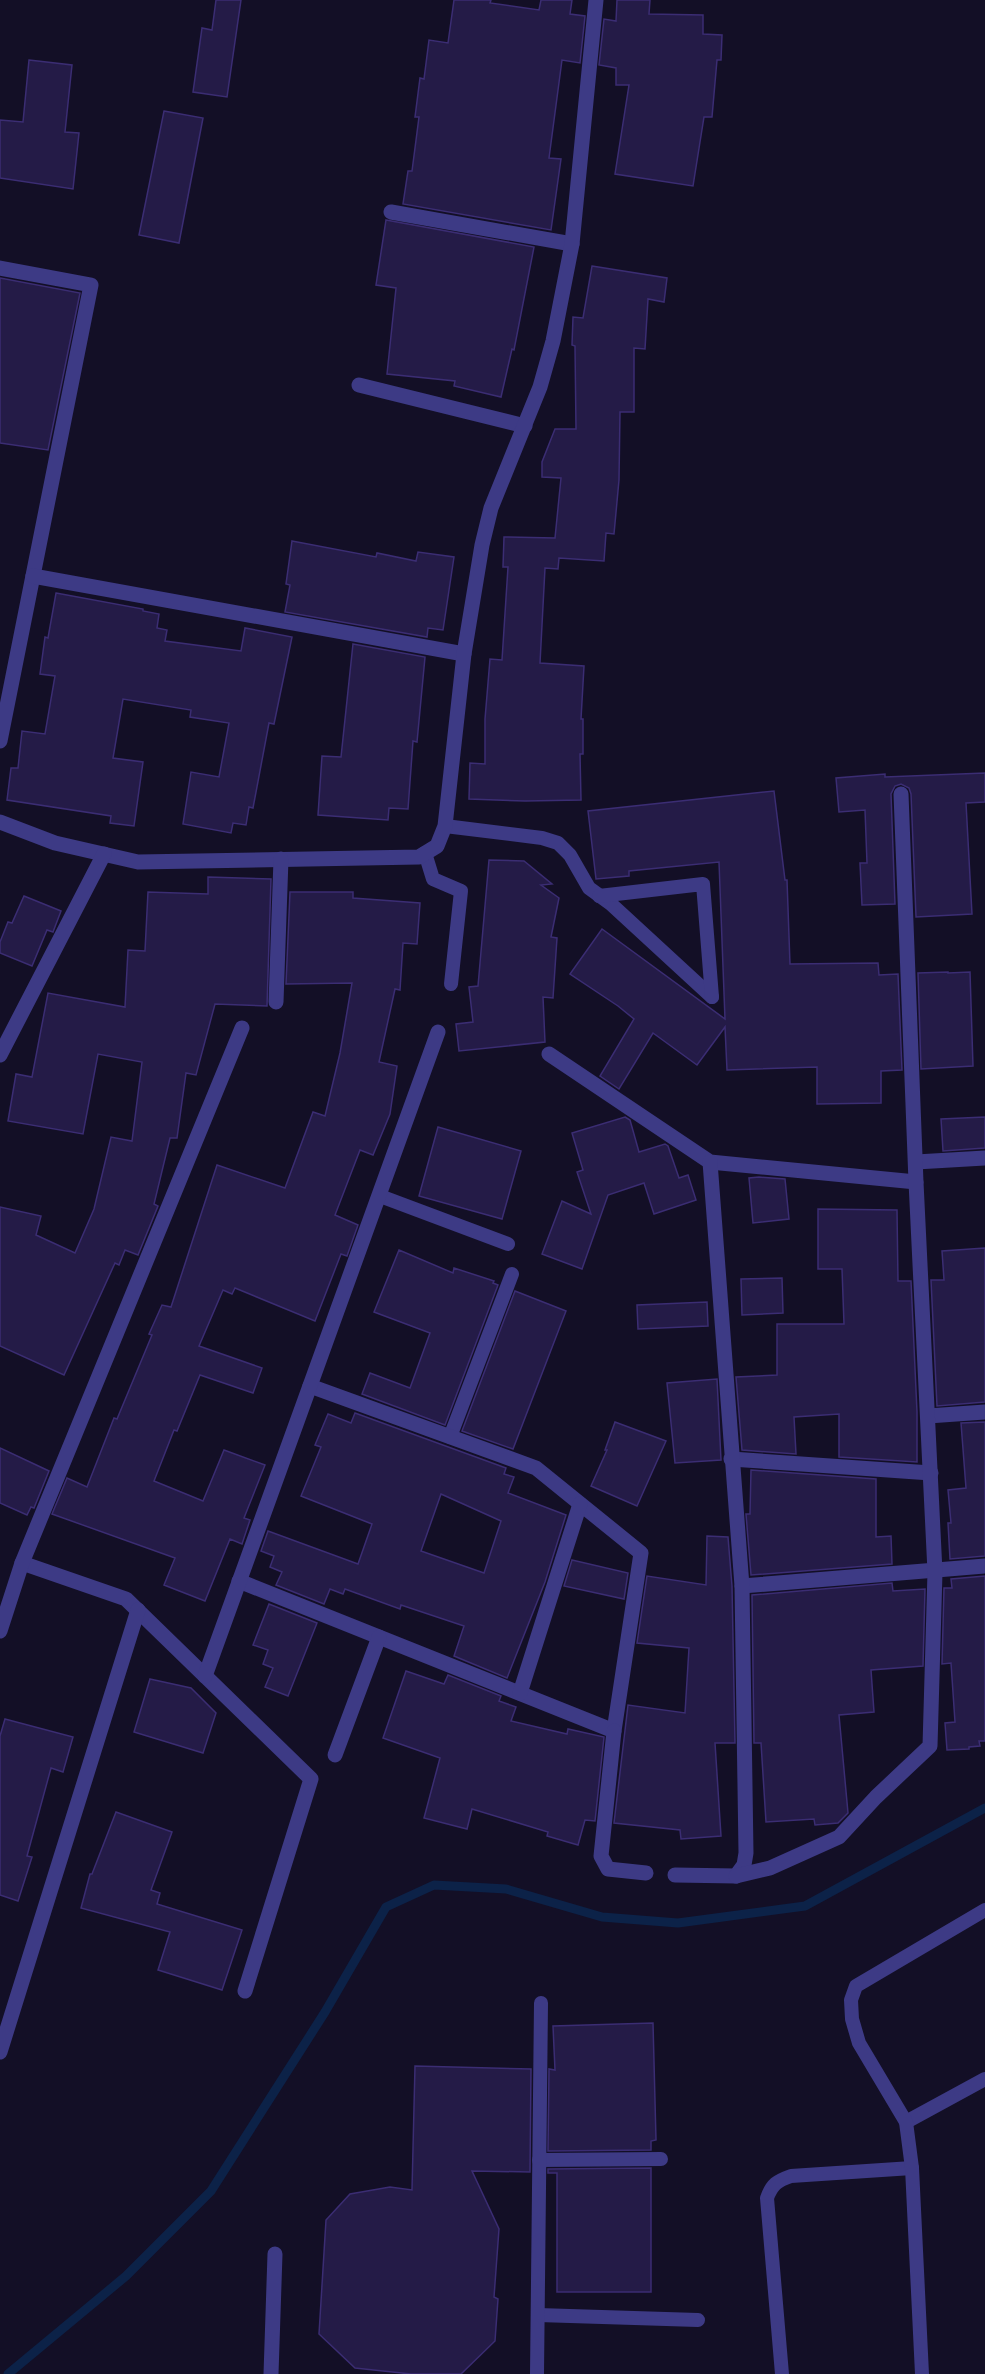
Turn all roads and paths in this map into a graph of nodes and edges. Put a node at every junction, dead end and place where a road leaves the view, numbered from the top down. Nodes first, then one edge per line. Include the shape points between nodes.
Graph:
1 (596, 0) edge
2 (391, 212) dead end
3 (572, 244) junction
4 (0, 268) edge
5 (359, 385) dead end
6 (525, 426) junction
7 (33, 576) junction
8 (465, 654) junction
9 (0, 741) edge
10 (901, 794) dead end
11 (0, 822) edge
12 (445, 826) junction
13 (425, 853) junction
14 (104, 854) junction
15 (281, 859) junction
16 (599, 896) junction
17 (451, 984) dead end
18 (276, 1002) dead end
19 (242, 1028) dead end
20 (438, 1032) dead end
21 (549, 1054) dead end
22 (0, 1055) edge
23 (985, 1158) edge
24 (710, 1162) junction
25 (916, 1162) junction
26 (916, 1182) junction
27 (380, 1196) junction
28 (508, 1244) dead end
29 (512, 1274) dead end
30 (310, 1386) junction
31 (985, 1412) edge
32 (928, 1416) junction
33 (450, 1437) junction
34 (731, 1459) junction
35 (931, 1473) junction
36 (580, 1504) junction
37 (22, 1563) junction
38 (985, 1566) edge
39 (935, 1572) junction
40 (239, 1581) junction
41 (742, 1586) junction
42 (138, 1610) junction
43 (0, 1630) edge
44 (379, 1637) junction
45 (205, 1676) junction
46 (520, 1693) junction
47 (614, 1731) junction
48 (335, 1755) dead end
49 (646, 1873) dead end
50 (675, 1875) dead end
51 (736, 1876) junction
52 (985, 1910) edge
53 (245, 1991) dead end
54 (541, 2003) dead end
55 (0, 2052) edge
56 (985, 2079) edge
57 (906, 2122) junction
58 (661, 2159) dead end
59 (539, 2160) junction
60 (912, 2168) junction
61 (275, 2254) dead end
62 (538, 2315) junction
63 (698, 2320) dead end
64 (271, 2374) edge
65 (537, 2374) edge
66 (782, 2374) edge
67 (922, 2374) edge

1 - 3 street
2 - 3 street
3 - 6 street via 553,341
4 - 7 street via 91,285
5 - 6 street
6 - 8 street via 491,508
7 - 8 street
7 - 9 street
8 - 12 street
10 - 25 street
11 - 14 street via 55,843
12 - 13 street via 437,846
12 - 16 lane via 558,843 570,855 589,888
13 - 15 street via 419,857
13 - 17 lane via 433,879 461,891
14 - 15 street via 138,862
14 - 22 street
15 - 18 street
16 - 16 lane via 703,884 712,997 611,904
19 - 37 street
20 - 27 street
21 - 24 street
23 - 25 street
24 - 26 street
24 - 34 street
25 - 26 street
26 - 32 street
27 - 28 lane
27 - 30 street
29 - 33 lane
30 - 33 street
30 - 40 street
31 - 32 street
32 - 35 street
33 - 36 street via 536,1468
34 - 35 street
34 - 41 street
35 - 39 street
36 - 46 street
36 - 47 street via 641,1553
37 - 42 street via 126,1599
37 - 43 street
38 - 39 street
39 - 41 street
39 - 51 street via 930,1746 839,1837 770,1868
40 - 44 street
40 - 45 street
41 - 51 street via 746,1853
42 - 45 street
42 - 55 street
44 - 46 street
44 - 48 street
45 - 53 street via 311,1779
46 - 47 street
47 - 49 street via 601,1856 608,1869
50 - 51 street
52 - 57 lane via 856,1986 851,2000 852,2019 859,2043
54 - 59 lane
56 - 57 lane
57 - 60 lane
58 - 59 lane
59 - 62 lane
60 - 66 lane via 791,2176 771,2187 767,2198
60 - 67 lane
61 - 64 street
62 - 63 lane
62 - 65 lane

